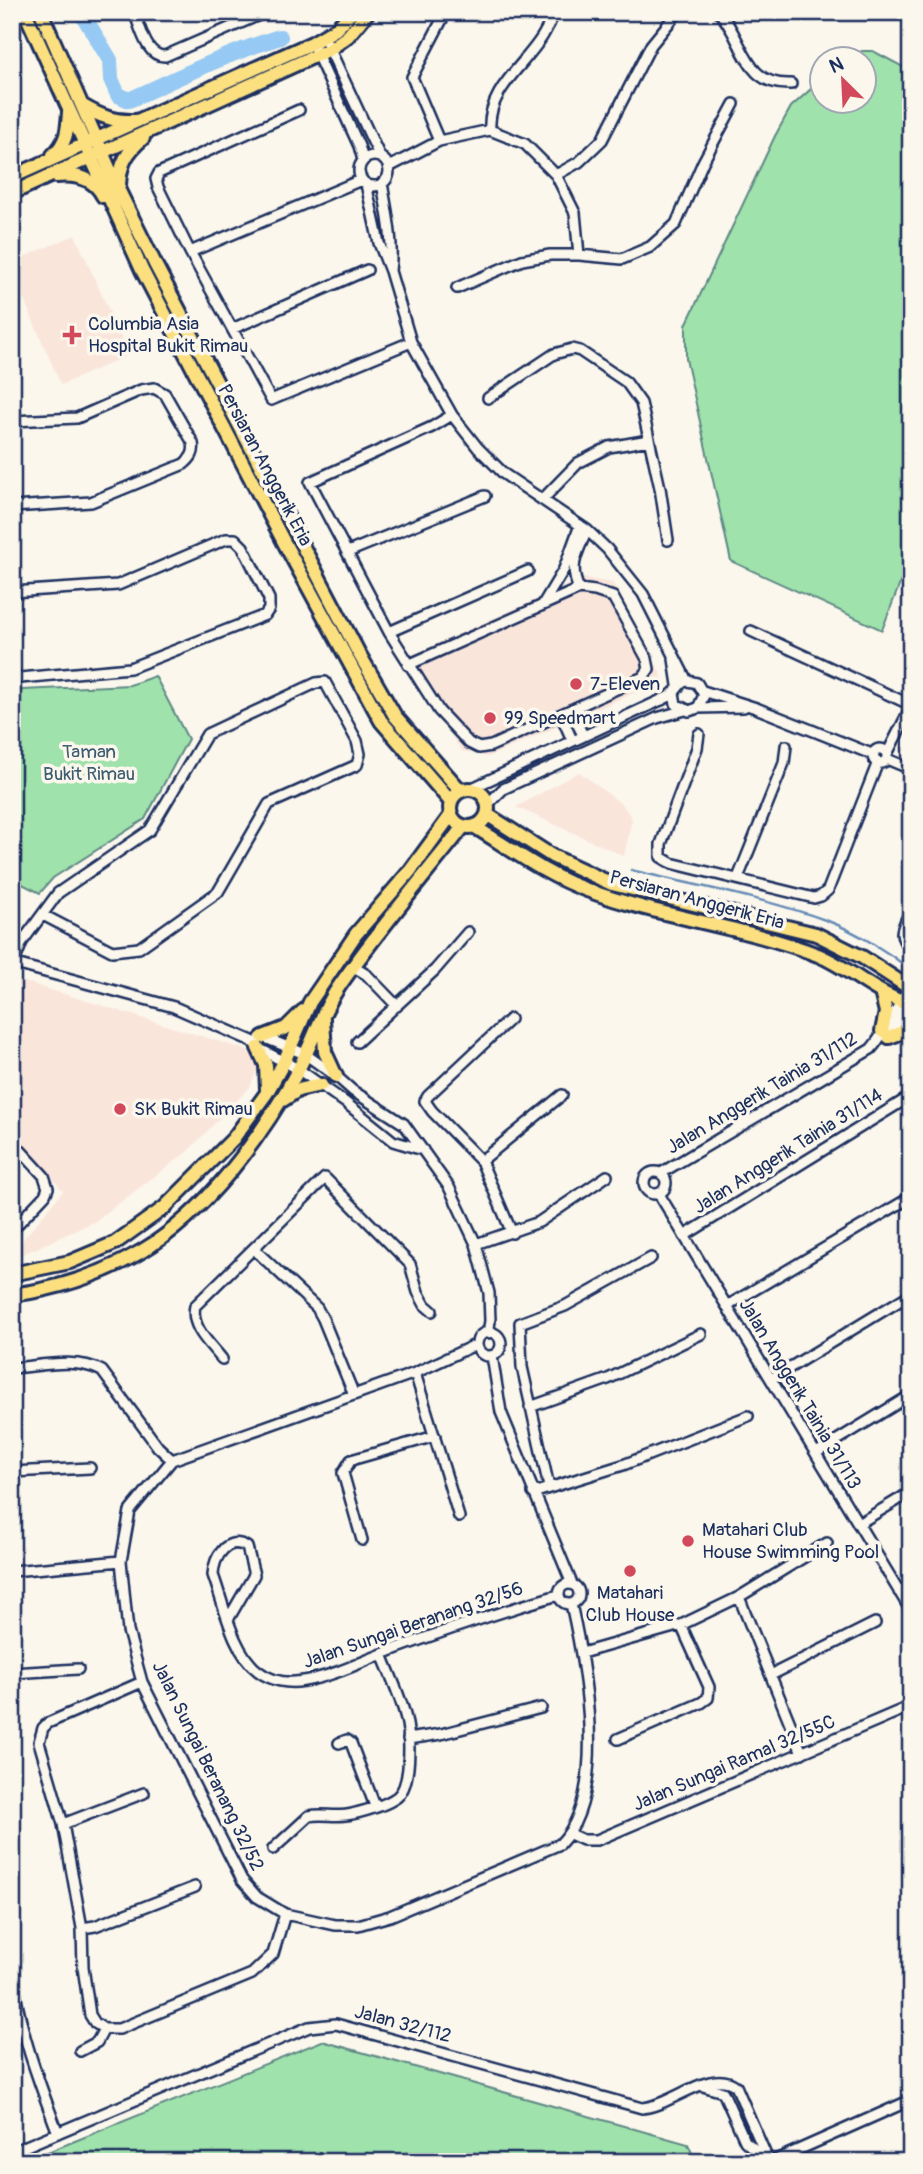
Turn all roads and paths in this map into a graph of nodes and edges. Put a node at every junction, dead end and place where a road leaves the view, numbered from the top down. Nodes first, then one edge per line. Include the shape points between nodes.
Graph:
1 (25, 12) edge
2 (41, 12) edge
3 (134, 12) edge
4 (266, 12) edge
5 (352, 12) edge
6 (368, 12) edge
7 (446, 12) edge
8 (555, 12) edge
9 (678, 12) edge
10 (719, 12) edge
11 (324, 37) junction
12 (312, 43) junction
13 (330, 49) junction
14 (318, 55) junction
15 (791, 84) dead end
16 (734, 104) dead end
17 (81, 106) junction
18 (299, 110) dead end
19 (69, 111) junction
20 (145, 119) junction
21 (152, 131) junction
22 (490, 131) junction
23 (439, 141) junction
24 (91, 142) junction
25 (97, 155) junction
26 (380, 157) junction
27 (363, 160) junction
28 (388, 167) junction
29 (555, 175) junction
30 (12, 176) edge
31 (47, 177) junction
32 (364, 182) junction
33 (382, 183) junction
34 (119, 191) junction
35 (12, 192) edge
36 (190, 252) junction
37 (579, 255) junction
38 (142, 270) junction
39 (367, 270) dead end
40 (390, 271) junction
41 (457, 288) dead end
42 (232, 329) junction
43 (411, 342) junction
44 (488, 398) dead end
45 (452, 415) junction
46 (12, 421) edge
47 (649, 440) junction
48 (485, 496) dead end
49 (542, 500) junction
50 (12, 507) edge
51 (583, 527) junction
52 (668, 540) dead end
53 (579, 549) junction
54 (607, 549) junction
55 (348, 552) junction
56 (528, 572) dead end
57 (579, 589) junction
58 (12, 592) edge
59 (543, 604) junction
60 (751, 631) dead end
61 (388, 632) junction
62 (673, 650) junction
63 (408, 665) junction
64 (12, 681) edge
65 (687, 681) junction
66 (676, 689) junction
67 (703, 691) junction
68 (911, 706) edge
69 (698, 708) junction
70 (756, 708) junction
71 (685, 710) junction
72 (565, 712) junction
73 (699, 734) dead end
74 (583, 735) junction
75 (572, 740) junction
76 (786, 746) dead end
77 (881, 757) junction
78 (911, 769) edge
79 (465, 790) junction
80 (451, 808) junction
81 (488, 809) junction
82 (469, 827) junction
83 (738, 878) junction
84 (911, 910) edge
85 (43, 915) junction
86 (468, 932) dead end
87 (12, 937) edge
88 (22, 942) junction
89 (911, 947) edge
90 (13, 963) edge
91 (354, 967) junction
92 (910, 988) edge
93 (881, 992) junction
94 (310, 1002) junction
95 (908, 1005) edge
96 (397, 1006) junction
97 (323, 1012) junction
98 (510, 1019) dead end
99 (911, 1029) edge
100 (884, 1036) junction
101 (258, 1042) junction
102 (357, 1042) dead end
103 (291, 1048) junction
104 (305, 1054) junction
105 (285, 1062) junction
106 (298, 1069) junction
107 (336, 1076) junction
108 (321, 1085) junction
109 (266, 1094) junction
110 (562, 1095) dead end
111 (911, 1096) edge
112 (278, 1104) junction
113 (384, 1110) junction
114 (374, 1126) junction
115 (12, 1141) edge
116 (423, 1150) junction
117 (481, 1161) junction
118 (661, 1173) junction
119 (607, 1176) dead end
120 (659, 1194) junction
121 (911, 1197) edge
122 (12, 1230) edge
123 (512, 1233) junction
124 (684, 1236) junction
125 (476, 1244) junction
126 (255, 1250) junction
127 (651, 1258) dead end
128 (12, 1274) edge
129 (911, 1294) edge
130 (12, 1295) edge
131 (727, 1306) junction
132 (432, 1311) dead end
133 (488, 1333) junction
134 (701, 1334) dead end
135 (477, 1344) junction
136 (492, 1356) junction
137 (222, 1359) dead end
138 (12, 1368) edge
139 (415, 1373) junction
140 (771, 1379) junction
141 (354, 1395) junction
142 (911, 1395) edge
143 (530, 1407) junction
144 (748, 1416) dead end
145 (435, 1436) junction
146 (816, 1453) junction
147 (172, 1460) junction
148 (90, 1468) dead end
149 (12, 1472) edge
150 (549, 1487) junction
151 (911, 1492) edge
152 (533, 1493) junction
153 (459, 1517) dead end
154 (858, 1524) junction
155 (362, 1540) dead end
156 (827, 1543) dead end
157 (121, 1561) junction
158 (12, 1571) edge
159 (572, 1584) junction
160 (911, 1585) edge
161 (899, 1592) junction
162 (558, 1595) junction
163 (739, 1597) junction
164 (571, 1604) junction
165 (911, 1611) edge
166 (229, 1618) junction
167 (875, 1623) dead end
168 (681, 1625) junction
169 (582, 1653) junction
170 (382, 1654) junction
171 (78, 1669) dead end
172 (12, 1673) edge
173 (771, 1675) junction
174 (142, 1682) junction
175 (911, 1706) edge
176 (541, 1708) dead end
177 (408, 1739) junction
178 (618, 1739) dead end
179 (340, 1743) dead end
180 (802, 1753) junction
181 (144, 1793) dead end
182 (375, 1806) junction
183 (63, 1824) junction
184 (570, 1834) junction
185 (273, 1849) dead end
186 (195, 1887) dead end
187 (285, 1914) junction
188 (82, 1928) junction
189 (12, 1971) edge
190 (14, 2001) edge
191 (15, 2013) edge
192 (104, 2029) junction
193 (80, 2051) dead end
194 (701, 2085) junction
195 (911, 2100) edge
196 (58, 2133) junction
197 (12, 2152) edge
198 (770, 2162) edge

1 - 19 main road, Persiaran Anggerik Eria
2 - 17 main road, Persiaran Anggerik Eria
3 - 4 street via 157,57
5 - 11 main road
6 - 13 main road
7 - 23 street via 412,77
8 - 22 street via 542,38 502,87 489,119
9 - 29 street via 651,45 602,140 579,162
10 - 15 street via 758,75 772,83
11 - 12 main road
11 - 13 street
12 - 14 street
12 - 20 main road
13 - 14 main road
13 - 26 street
14 - 21 main road
14 - 27 street
16 - 37 street via 676,224 663,237 622,259
17 - 20 main road via 111,119
17 - 24 main road, Persiaran Anggerik Eria
18 - 36 street via 159,173 158,187
19 - 24 main road, Persiaran Anggerik Eria
19 - 30 main road via 62,147
20 - 24 main road
21 - 25 main road
21 - 34 main road via 127,153
22 - 23 street
22 - 29 street via 524,144
23 - 28 street
24 - 25 main road, Persiaran Anggerik Eria
24 - 30 main road
25 - 31 main road
25 - 34 main road, Persiaran Anggerik Eria
25 - 38 main road, Persiaran Anggerik Eria
26 - 27 street
26 - 28 street
27 - 32 street via 358,170
28 - 33 street
29 - 37 street via 575,213
31 - 35 main road
31 - 38 main road via 75,176 94,183
32 - 33 street
32 - 36 street
32 - 40 street
33 - 40 street via 393,255
34 - 79 main road, Persiaran Anggerik Eria via 358,652 395,716
36 - 42 street
37 - 41 street via 522,260
38 - 80 main road, Persiaran Anggerik Eria via 382,721
39 - 42 street
40 - 43 street
42 - 43 street via 271,401
43 - 45 street
44 - 47 street via 554,354 580,351 635,392
45 - 49 street via 504,474
45 - 55 street via 310,482
46 - 50 street via 77,418 154,388 165,394 193,443 191,458 184,464 91,502
47 - 49 street via 608,447 578,463
47 - 52 street
48 - 55 street
49 - 51 street
51 - 53 street
51 - 54 street
51 - 59 street
53 - 54 street
53 - 57 street via 573,571
54 - 62 street via 643,594
55 - 61 street
56 - 61 street
57 - 59 street
57 - 72 street via 613,597 648,659 649,670 643,677
58 - 64 street via 118,585 226,539 236,539 269,599 265,615 130,668
59 - 63 street
60 - 68 street
61 - 63 street
62 - 65 street
62 - 66 street
63 - 72 street via 439,710 479,748
65 - 66 street
65 - 67 street via 697,683
66 - 71 street via 676,704
66 - 74 street
67 - 69 street
67 - 70 street
68 - 77 street
69 - 70 street
69 - 71 street
70 - 77 street
71 - 81 street via 503,789
72 - 74 street
72 - 75 street
73 - 83 street via 661,844 661,857
74 - 75 street
75 - 79 street
76 - 83 street via 784,763
77 - 78 street
77 - 83 street via 825,894 814,898
79 - 80 main road
79 - 81 main road via 481,793
80 - 82 main road via 458,824
80 - 94 main road via 410,871 356,934
81 - 82 main road via 481,824
81 - 92 main road, Persiaran Anggerik Eria via 540,849 612,884 817,934
82 - 91 main road
82 - 93 main road, Persiaran Anggerik Eria via 584,889 799,948 849,970
84 - 89 street via 901,933
85 - 85 street via 58,892 150,830 207,734 325,682 357,741 357,765 269,804 218,892 139,948 112,951
85 - 88 street
86 - 96 street
87 - 88 street
88 - 90 street
90 - 101 street via 174,1007
91 - 96 street
91 - 97 main road
92 - 95 street, Jalan Anggerik Tainia 31/112
93 - 95 main road, Persiaran Anggerik Eria
93 - 100 main road via 886,1012
94 - 101 main road via 286,1027
94 - 103 main road
95 - 100 street, Jalan Anggerik Tainia 31/112
96 - 102 street
97 - 104 main road
97 - 107 main road via 325,1052
98 - 117 street via 425,1101
99 - 100 main road
100 - 118 street, Jalan Anggerik Tainia 31/112 via 871,1049
101 - 103 street
101 - 105 street
101 - 109 main road via 266,1065
103 - 104 street
103 - 105 main road
104 - 106 main road
104 - 107 street
105 - 106 street
105 - 109 main road
106 - 108 street
106 - 112 main road
107 - 113 street
108 - 112 main road via 298,1090
108 - 114 street
109 - 128 main road via 233,1139 192,1181 115,1243 70,1262
110 - 117 street
111 - 124 street, Jalan Anggerik Tainia 31/114
112 - 130 main road via 252,1144 201,1203 145,1250 76,1281
113 - 114 street
113 - 116 street via 404,1124
114 - 116 street via 393,1141
115 - 122 street via 44,1175 48,1188
116 - 125 street via 449,1187
117 - 123 street
118 - 120 street via 667,1183
118 - 120 street via 650,1173 644,1182 648,1192
119 - 123 street via 538,1222
120 - 124 street, Jalan Anggerik Tainia 31/113
121 - 131 street
123 - 125 street
124 - 131 street, Jalan Anggerik Tainia 31/113
125 - 133 street via 491,1306
126 - 132 street via 325,1178 410,1264 418,1292
126 - 137 street via 195,1306 197,1327
126 - 141 street via 317,1308
127 - 143 street via 565,1306 520,1323
129 - 140 street
131 - 140 street, Jalan Anggerik Tainia 31/113
133 - 135 street via 480,1336
133 - 136 street via 497,1336 500,1344
134 - 143 street via 608,1379
135 - 136 street via 481,1353
135 - 139 street
136 - 152 street via 500,1412
138 - 147 street via 77,1363 102,1371
139 - 141 street
139 - 145 street
140 - 146 street, Jalan Anggerik Tainia 31/113
141 - 147 street
142 - 146 street
143 - 150 street
144 - 150 street via 623,1465
145 - 153 street
145 - 155 street via 351,1460 343,1473
146 - 154 street, Jalan Anggerik Tainia 31/113
147 - 157 street, Jalan Sungai Beranang 32/52 via 130,1511
148 - 149 street
150 - 152 street
151 - 154 street
152 - 159 street
154 - 161 street, Jalan Anggerik Tainia 31/113
156 - 163 street
157 - 158 street
157 - 174 street, Jalan Sungai Beranang 32/52 via 128,1631
159 - 162 street via 562,1586
159 - 164 street via 579,1593
160 - 161 street
161 - 165 street, Jalan Anggerik Tainia 31/113
162 - 164 street
162 - 170 street, Jalan Sungai Beranang 32/56
163 - 168 street
163 - 173 street
164 - 169 street
166 - 166 street, Jalan Sungai Beranang 32/56 via 214,1566 222,1549 240,1543 247,1547 254,1575
166 - 170 street, Jalan Sungai Beranang 32/56 via 245,1659 277,1681 303,1682
167 - 173 street
168 - 169 street
168 - 178 street via 709,1687 708,1698
169 - 184 street via 589,1779
170 - 177 street via 406,1719
171 - 172 street
173 - 180 street
174 - 183 street via 43,1728 38,1742
174 - 187 street, Jalan Sungai Beranang 32/52 via 242,1880 257,1897
175 - 180 street, Jalan Sungai Ramal 32/55C
176 - 177 street
177 - 182 street via 403,1790
179 - 182 street via 351,1743
180 - 184 street, Jalan Sungai Ramal 32/55C via 597,1840
181 - 183 street
182 - 185 street via 338,1817 309,1816
183 - 188 street
184 - 187 street, Jalan Sungai Beranang 32/52 via 560,1844 374,1922 347,1926
186 - 188 street
187 - 192 street via 273,1954 252,1975 119,2029
188 - 192 street via 90,2015
189 - 190 street
190 - 191 street
191 - 196 street
192 - 193 street via 97,2042
194 - 196 street, Jalan 32/112 via 642,2108 336,2024 309,2028
194 - 198 street via 723,2092 745,2141
194 - 198 street, Jalan 32/112 via 718,2078 736,2086
195 - 198 street
196 - 197 street, Jalan 32/112

